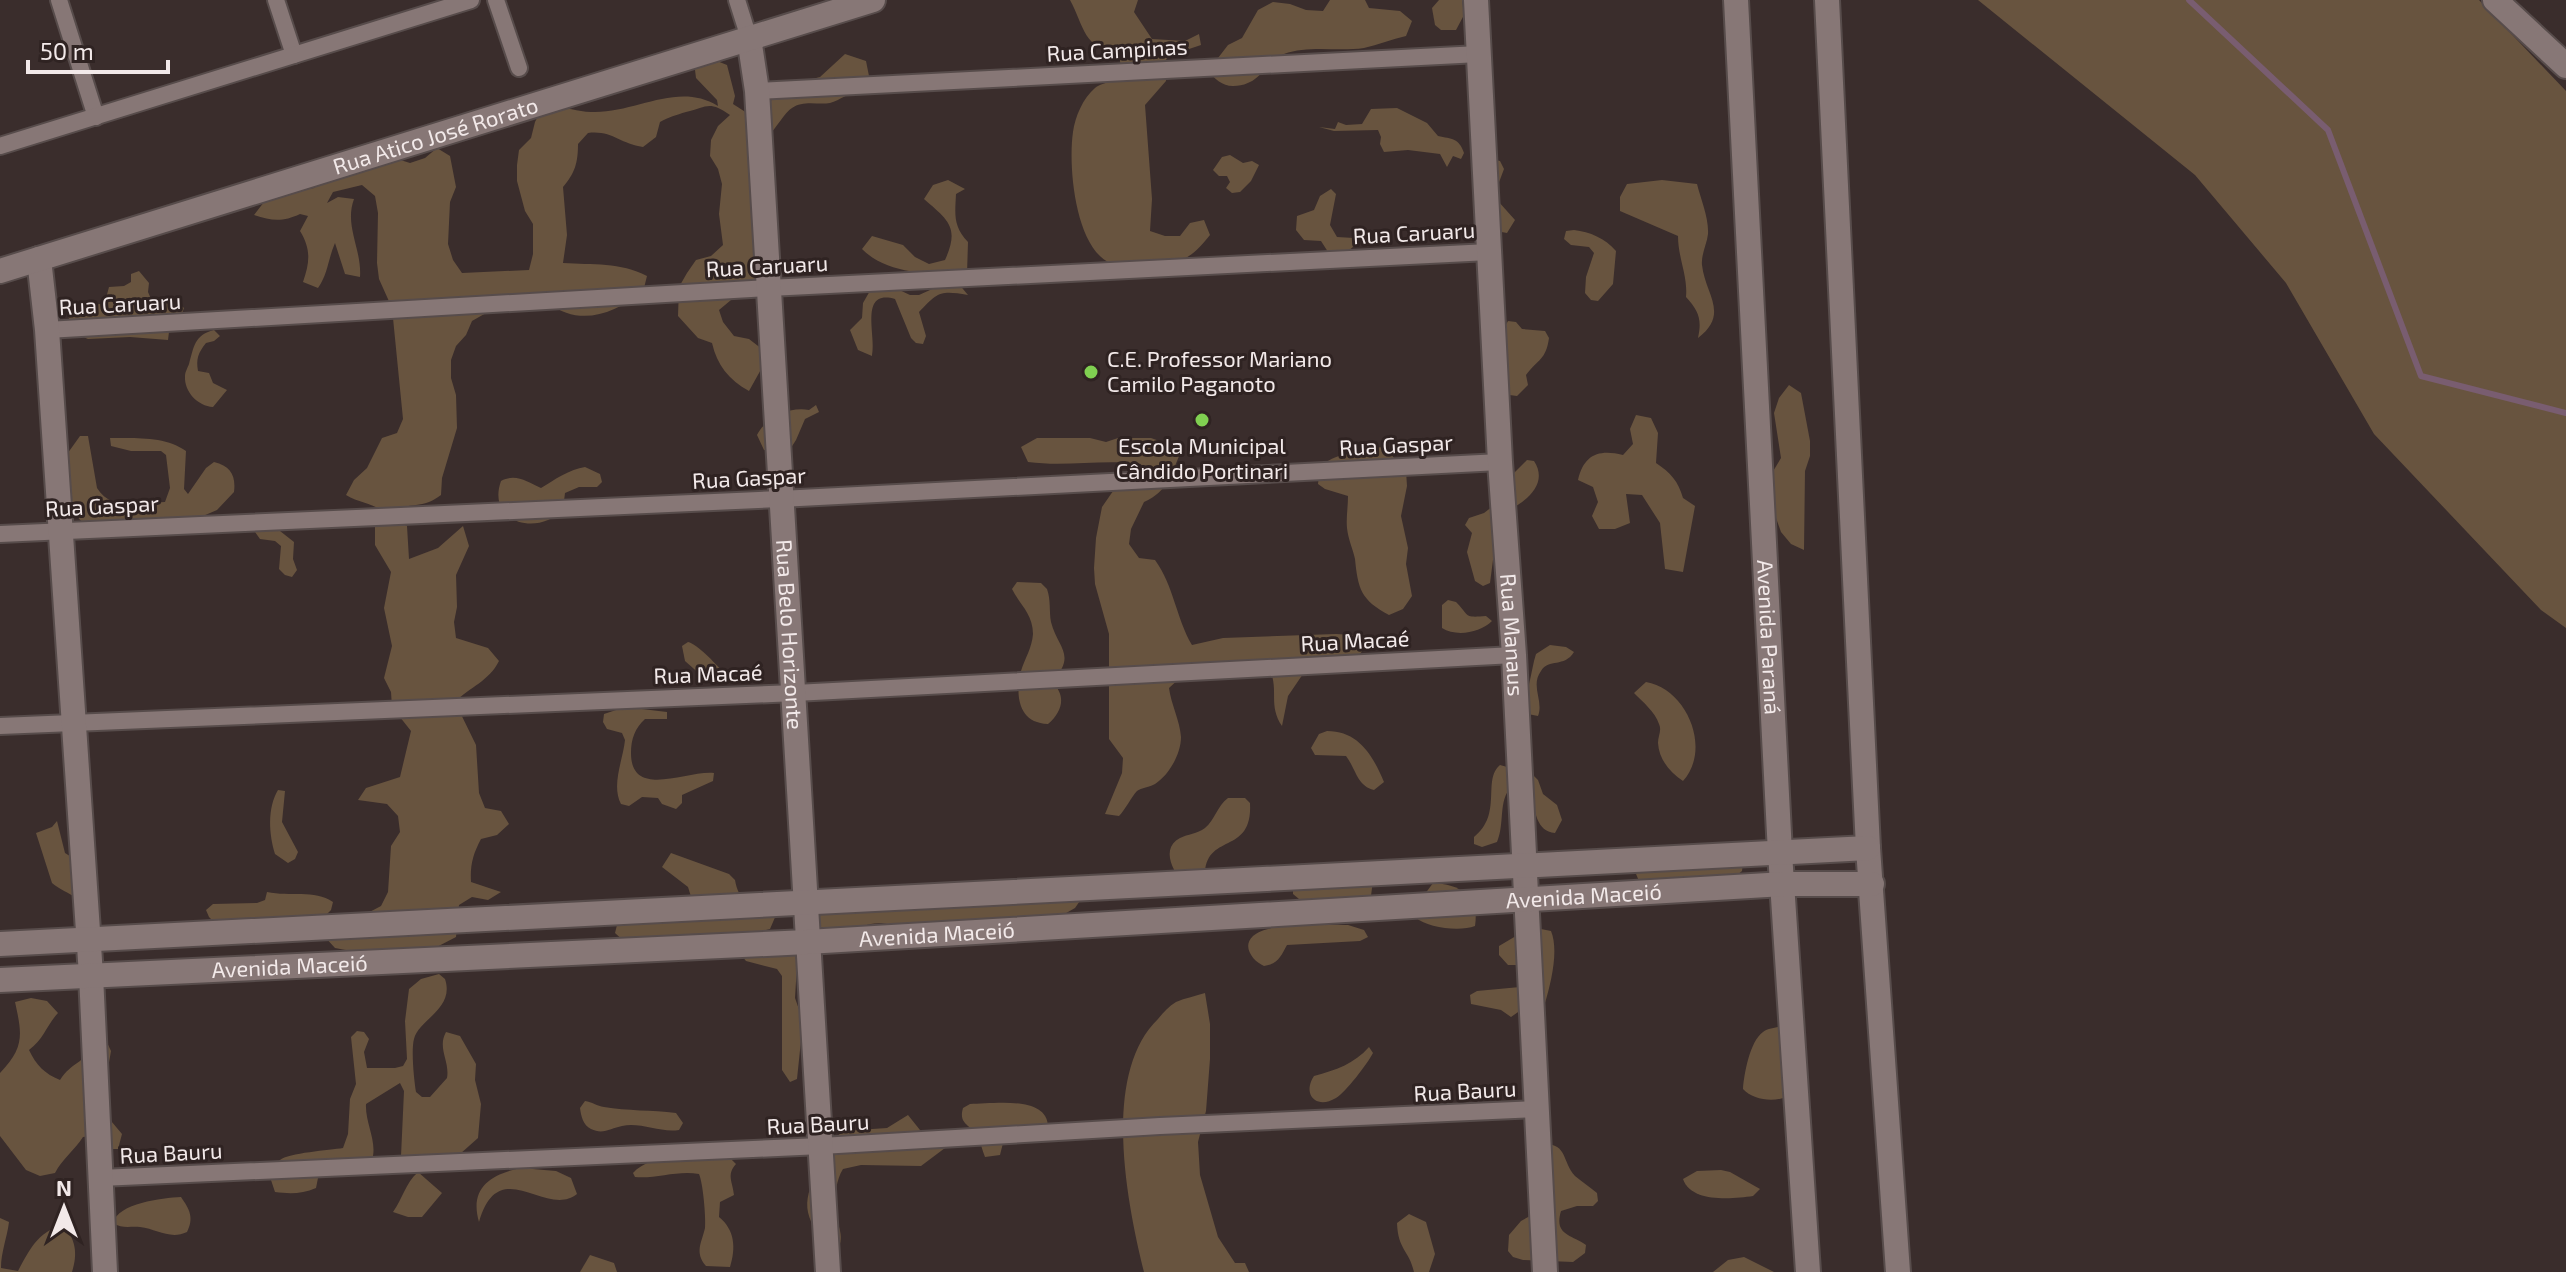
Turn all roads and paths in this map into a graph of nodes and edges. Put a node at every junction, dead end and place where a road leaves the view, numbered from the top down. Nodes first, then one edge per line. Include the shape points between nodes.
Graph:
1 (59, 0) edge
2 (276, 0) edge
3 (471, 0) edge
4 (496, 0) edge
5 (737, 0) edge
6 (873, 0) edge
7 (1476, 0) edge
8 (1736, 0) edge
9 (1827, 0) edge
10 (2495, 0) edge
11 (749, 38) junction
12 (1479, 54) junction
13 (294, 55) junction
14 (2566, 66) edge
15 (519, 68) dead end
16 (757, 91) junction
17 (96, 117) junction
18 (0, 146) edge
19 (1489, 252) junction
20 (39, 259) junction
21 (0, 271) edge
22 (769, 288) junction
23 (47, 330) junction
24 (1500, 462) junction
25 (780, 499) junction
26 (61, 530) junction
27 (0, 534) edge
28 (1514, 655) junction
29 (795, 693) junction
30 (74, 723) junction
31 (0, 726) edge
32 (1868, 848) junction
33 (1780, 853) junction
34 (1525, 863) junction
35 (1784, 884) junction
36 (1872, 884) junction
37 (1527, 898) junction
38 (805, 903) junction
39 (88, 940) junction
40 (807, 942) junction
41 (0, 944) edge
42 (91, 975) junction
43 (0, 980) edge
44 (1538, 1109) junction
45 (821, 1146) junction
46 (100, 1178) junction
47 (105, 1272) edge
48 (828, 1272) edge
49 (1545, 1272) edge
50 (1808, 1272) edge
51 (1898, 1272) edge

1 - 17 street
2 - 13 street
3 - 13 street
4 - 15 street
5 - 11 street, Rua Belo Horizonte
6 - 11 street, Rua Atico José Rorato
7 - 12 street, Rua Manaus
8 - 33 street, Avenida Paraná
9 - 32 street
10 - 14 street
11 - 16 street, Rua Belo Horizonte
11 - 20 street, Rua Atico José Rorato
12 - 16 street, Rua Campinas
12 - 19 street, Rua Manaus
13 - 17 street
16 - 22 street, Rua Belo Horizonte
17 - 18 street
19 - 22 street, Rua Caruaru
19 - 24 street, Rua Manaus
20 - 21 street, Rua Atico José Rorato
20 - 23 street
22 - 23 street, Rua Caruaru
22 - 25 street, Rua Belo Horizonte
23 - 26 street
24 - 25 street, Rua Gaspar
24 - 28 street, Rua Manaus
25 - 26 street, Rua Gaspar
25 - 29 street, Rua Belo Horizonte
26 - 27 street, Rua Gaspar
26 - 30 street
28 - 29 street, Rua Macaé
28 - 34 street, Rua Manaus
29 - 30 street, Rua Macaé
29 - 38 street, Rua Belo Horizonte
30 - 31 street, Rua Macaé
30 - 39 street
32 - 33 street, Avenida Maceió
32 - 36 street
33 - 34 street, Avenida Maceió
33 - 35 street, Avenida Paraná
34 - 37 street, Rua Manaus
34 - 38 street, Avenida Maceió
35 - 36 street, Avenida Maceió
35 - 37 street, Avenida Maceió
35 - 50 street, Avenida Paraná
36 - 51 street
37 - 40 street, Avenida Maceió
37 - 44 street, Rua Manaus
38 - 39 street, Avenida Maceió
38 - 40 street, Rua Belo Horizonte
39 - 41 street, Avenida Maceió
39 - 42 street
40 - 42 street, Avenida Maceió
40 - 45 street, Rua Belo Horizonte
42 - 43 street, Avenida Maceió
42 - 46 street
44 - 45 street, Rua Bauru
44 - 49 street, Rua Manaus
45 - 46 street, Rua Bauru
45 - 48 street, Rua Belo Horizonte
46 - 47 street

